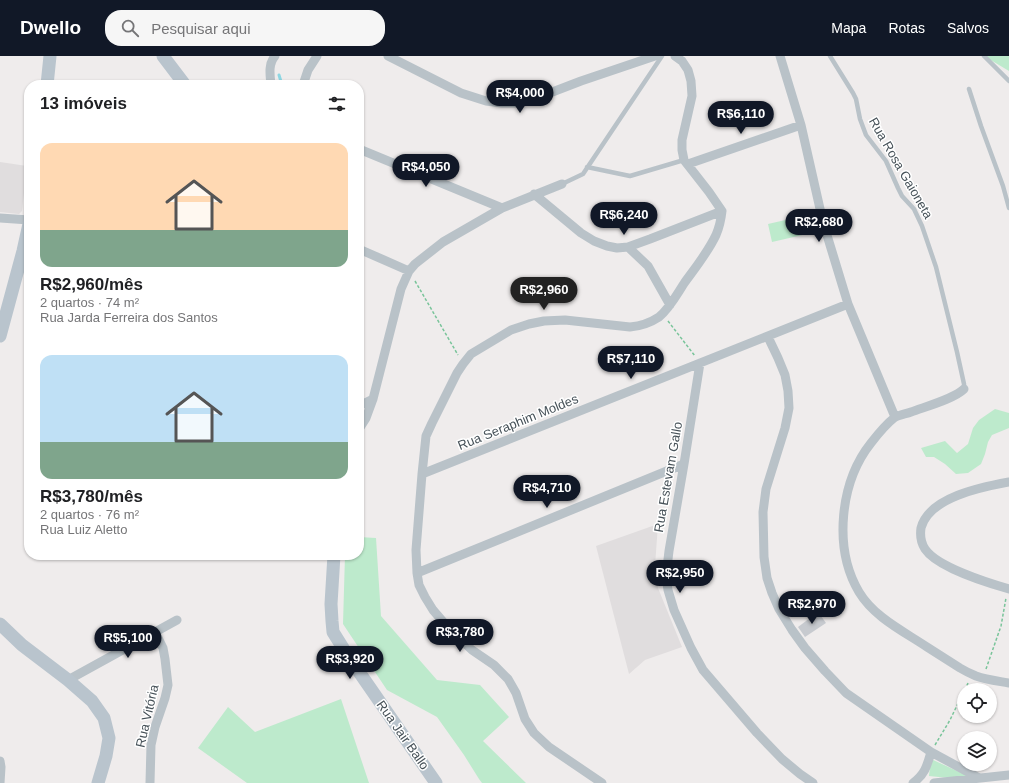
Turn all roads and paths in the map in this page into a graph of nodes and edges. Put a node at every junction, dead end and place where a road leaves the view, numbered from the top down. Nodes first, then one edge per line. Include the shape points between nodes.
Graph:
1 (50, 56) edge
2 (163, 56) edge
3 (275, 56) edge
4 (317, 56) edge
5 (407, 56) edge
6 (655, 56) edge
7 (662, 56) edge
8 (675, 56) edge
9 (780, 56) edge
10 (830, 56) edge
11 (984, 56) edge
12 (392, 58) edge
13 (48, 80) edge
14 (181, 80) edge
15 (270, 80) edge
16 (304, 80) edge
17 (1009, 81) edge
18 (969, 90) dead end
19 (801, 125) junction
20 (364, 151) edge
21 (686, 162) junction
22 (587, 168) junction
23 (562, 184) joint
24 (534, 194) junction
25 (502, 208) junction
26 (1009, 208) edge
27 (722, 212) junction
28 (0, 218) edge
29 (24, 220) edge
30 (24, 246) edge
31 (628, 247) junction
32 (364, 251) edge
33 (409, 271) junction
34 (848, 304) junction
35 (670, 305) junction
36 (662, 313) junction
37 (0, 336) edge
38 (768, 337) junction
39 (463, 364) junction
40 (700, 364) junction
41 (964, 389) joint
42 (373, 399) junction
43 (364, 404) edge
44 (895, 417) junction
45 (364, 421) edge
46 (684, 464) junction
47 (422, 474) junction
48 (1009, 482) edge
49 (334, 560) edge
50 (417, 573) junction
51 (1009, 589) edge
52 (177, 620) dead end
53 (0, 625) edge
54 (155, 632) junction
55 (983, 678) junction
56 (68, 680) junction
57 (1009, 683) edge
58 (957, 706) edge
59 (931, 752) junction
60 (0, 761) edge
61 (1009, 775) edge
62 (979, 778) junction
63 (0, 783) edge
64 (98, 783) edge
65 (150, 783) edge
66 (436, 783) edge
67 (602, 783) edge
68 (813, 783) edge
69 (913, 783) edge
70 (934, 783) edge

1 - 13 main road
2 - 14 main road
3 - 15 street via 271,63
4 - 16 street
5 - 12 street
6 - 12 street via 518,103 486,101 462,93
7 - 22 lane
8 - 21 street via 688,70 691,81 692,96 682,140
9 - 19 street
10 - 41 lane, Rua Rosa Gaioneta via 854,93 866,135 886,161 902,196 914,210 922,226 936,267
11 - 17 lane
18 - 26 lane
19 - 21 street
19 - 34 street via 823,222
20 - 25 street
21 - 22 lane via 630,176
21 - 27 street
22 - 23 lane via 583,174
23 - 24 street
24 - 25 street
24 - 31 street via 594,241 617,248
25 - 33 street via 443,242
27 - 31 street
27 - 35 street via 709,248
28 - 29 street
30 - 37 main road
31 - 35 street via 648,266
32 - 33 street
33 - 39 path
33 - 42 street via 401,290
34 - 38 street, Rua Seraphim Moldes
34 - 44 street
35 - 36 street
36 - 39 street via 640,326 630,327 565,320 528,324 511,330 472,354
36 - 40 path
38 - 40 street, Rua Seraphim Moldes
38 - 59 street via 785,375 789,408 766,489 763,512 764,557 772,593 779,609 805,648 846,693
39 - 47 street via 426,436
40 - 46 street, Rua Estevam Gallo
40 - 47 street, Rua Seraphim Moldes
41 - 44 street via 943,400
42 - 43 street
42 - 45 street
44 - 55 street via 862,456 847,496 842,523 844,550 852,576 869,606 887,621 941,656
46 - 50 street
46 - 68 street, Rua Estevam Gallo via 666,576 674,610 702,670 782,759
47 - 50 street via 416,550
48 - 51 street via 978,489 951,498 937,506 923,523 920,539 924,549 951,568
49 - 66 main road, Rua Jair Ballo via 331,604 333,632
50 - 67 street via 425,597 451,631 508,679 525,719 534,733 549,747
51 - 55 path via 1001,626
52 - 54 street
53 - 56 main road
54 - 56 street
54 - 65 street, Rua Vitória via 163,648 168,685 151,745
55 - 57 street
56 - 64 main road via 92,701 104,718 109,738
58 - 59 path
59 - 62 street
59 - 69 street via 926,769
60 - 63 street
61 - 62 street
62 - 70 street

